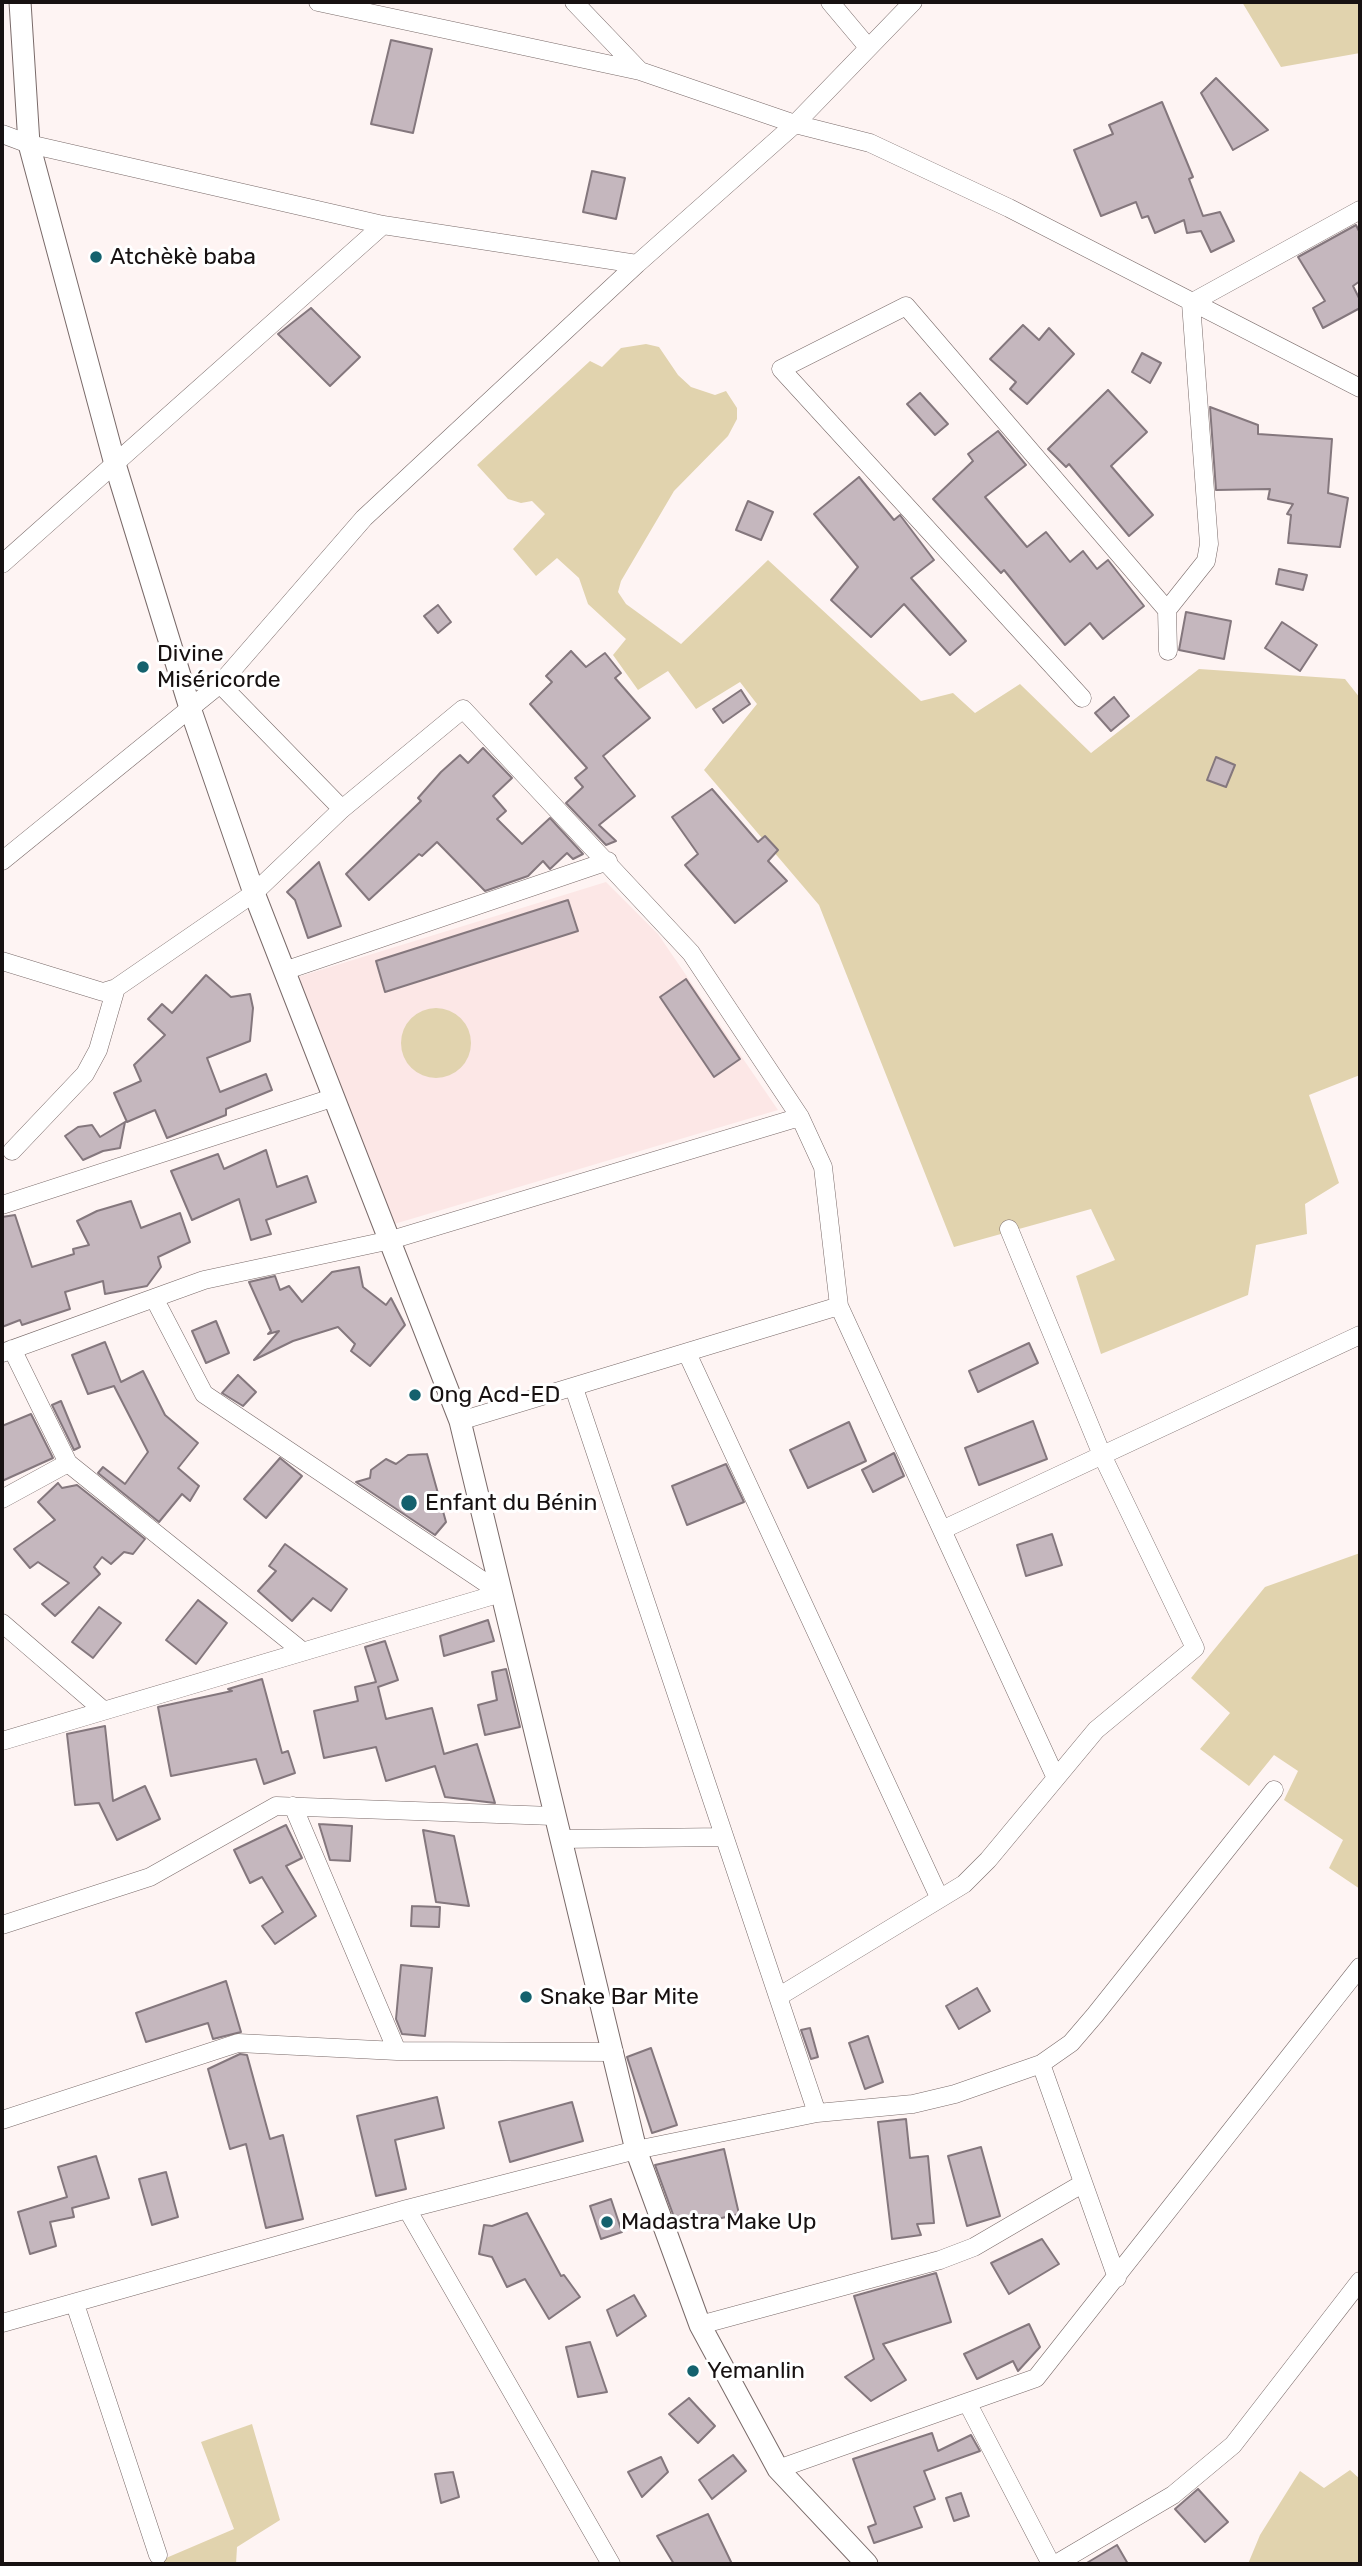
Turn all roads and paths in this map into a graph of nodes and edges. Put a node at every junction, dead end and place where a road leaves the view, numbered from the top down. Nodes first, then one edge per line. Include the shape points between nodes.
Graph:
1 (20, 2) edge
2 (318, 2) edge
3 (574, 2) edge
4 (830, 2) edge
5 (913, 2) edge
6 (867, 46) junction
7 (640, 71) junction
8 (795, 124) junction
9 (2, 134) edge
10 (29, 144) junction
11 (1360, 210) edge
12 (383, 225) junction
13 (637, 264) junction
14 (1191, 303) junction
15 (1360, 388) edge
16 (115, 464) junction
17 (3, 560) edge
18 (1167, 610) junction
19 (1168, 651) dead end
20 (220, 684) junction
21 (1082, 698) dead end
22 (190, 708) junction
23 (342, 809) junction
24 (2, 861) edge
25 (608, 861) junction
26 (254, 893) junction
27 (2, 961) edge
28 (284, 971) junction
29 (116, 988) junction
30 (332, 1098) junction
31 (800, 1116) junction
32 (12, 1151) dead end
33 (2, 1205) edge
34 (1009, 1229) dead end
35 (391, 1240) junction
36 (154, 1298) junction
37 (839, 1306) junction
38 (1360, 1335) edge
39 (7, 1351) edge
40 (687, 1353) junction
41 (574, 1388) junction
42 (460, 1421) junction
43 (1102, 1455) junction
44 (68, 1463) junction
45 (2, 1499) edge
46 (944, 1529) junction
47 (501, 1593) junction
48 (2, 1623) edge
49 (302, 1651) junction
50 (103, 1710) junction
51 (2, 1741) edge
52 (1055, 1776) junction
53 (1274, 1790) dead end
54 (293, 1807) junction
55 (553, 1816) junction
56 (724, 1837) junction
57 (560, 1839) junction
58 (939, 1897) junction
59 (2, 1925) edge
60 (1360, 1967) edge
61 (778, 1997) junction
62 (397, 2051) junction
63 (614, 2052) junction
64 (1041, 2064) junction
65 (817, 2113) junction
66 (2, 2120) edge
67 (636, 2150) junction
68 (1082, 2184) junction
69 (407, 2209) junction
70 (1117, 2278) junction
71 (1360, 2281) edge
72 (75, 2304) junction
73 (2, 2323) edge
74 (700, 2325) junction
75 (968, 2404) junction
76 (778, 2469) junction
77 (158, 2555) dead end
78 (611, 2564) edge
79 (867, 2564) edge
80 (1054, 2564) edge

1 - 10 street
2 - 7 street
3 - 7 street
4 - 6 street
5 - 6 street
6 - 8 street
7 - 8 street
8 - 13 street
8 - 14 street via 870,143 1009,208
9 - 10 street
10 - 12 street
10 - 16 street
11 - 14 street
12 - 13 street
12 - 16 street
13 - 20 street via 363,518
14 - 15 street
14 - 18 street via 1209,544 1206,561
16 - 17 street
16 - 22 street
18 - 19 street
18 - 21 street via 906,306 781,369
20 - 22 street
20 - 23 street
22 - 24 street
22 - 26 street
23 - 25 street via 463,709
23 - 26 street
25 - 28 street
25 - 31 street via 691,953
26 - 28 street
26 - 29 street
27 - 29 street via 103,992
28 - 30 street
29 - 32 street via 98,1050 85,1074
30 - 33 street
30 - 35 street
31 - 35 street
31 - 37 street via 823,1167
34 - 43 street
35 - 36 street via 204,1280
35 - 42 street
36 - 39 street
36 - 47 street via 204,1394
37 - 40 street
37 - 46 street
38 - 43 street
39 - 44 street
40 - 41 street
40 - 58 street
41 - 42 street
41 - 56 street
42 - 47 street
43 - 46 street
43 - 52 street via 1195,1648 1096,1730
44 - 45 street
44 - 49 street
46 - 52 street
47 - 49 street
47 - 55 street
48 - 50 street
49 - 50 street
50 - 51 street
52 - 58 street via 988,1860 964,1884
53 - 64 street via 1095,2015 1071,2043
54 - 55 street
54 - 59 street via 276,1806 150,1877
54 - 62 street
55 - 57 street
56 - 57 street
56 - 61 street
57 - 63 street
58 - 61 street
60 - 70 street
61 - 65 street
62 - 63 street
62 - 66 street via 238,2043
63 - 67 street
64 - 65 street via 913,2104
64 - 68 street
65 - 67 street
67 - 69 street
67 - 74 street
68 - 70 street
68 - 74 street via 974,2247 940,2260
69 - 72 street
69 - 78 street
70 - 75 street via 1036,2378
71 - 80 street via 1233,2445 1173,2495
72 - 73 street
72 - 77 street
74 - 76 street
75 - 76 street
75 - 80 street
76 - 79 street

